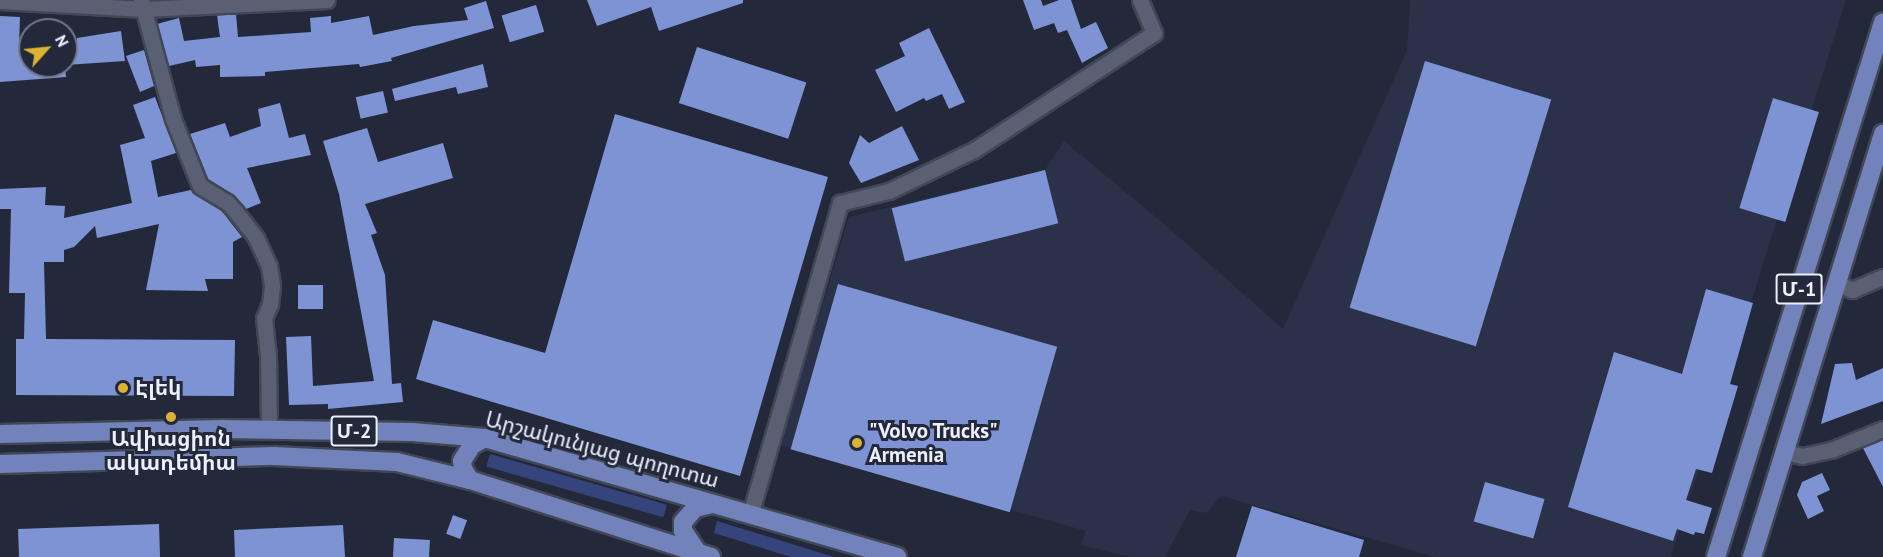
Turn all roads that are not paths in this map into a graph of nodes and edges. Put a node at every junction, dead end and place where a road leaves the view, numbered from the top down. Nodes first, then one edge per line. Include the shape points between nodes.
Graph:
1 (327, 0) edge
2 (1140, 0) edge
3 (0, 1) edge
4 (142, 4) edge
5 (1883, 22) edge
6 (1883, 134) edge
7 (1883, 277) edge
8 (1837, 283) junction
9 (1883, 429) edge
10 (269, 430) junction
11 (0, 434) edge
12 (485, 438) junction
13 (1785, 453) junction
14 (0, 464) edge
15 (470, 480) junction
16 (712, 504) junction
17 (750, 515) junction
18 (705, 555) edge
19 (897, 557) edge
20 (1716, 557) edge
21 (1752, 557) edge

1 - 4 street
2 - 17 street via 1154,33 974,150 889,191 840,203
3 - 4 street
4 - 10 street via 173,119 200,186 231,207 256,238 269,266 272,286 264,318
5 - 20 main road, Մ-1
6 - 8 main road, Մ-1
7 - 8 street via 1852,290
8 - 13 main road, Մ-1
9 - 13 street via 1831,450 1802,456
10 - 11 main road, Արշակունյաց պողոտա / Մ-2
10 - 12 main road, Արշակունյաց պողոտա / Մ-2 via 412,432
12 - 15 main road via 472,445 462,461
12 - 16 main road, Արշակունյաց պողոտա / Մ-2
13 - 21 main road, Մ-1
14 - 15 main road, Մ-2 via 274,456 397,462
15 - 18 main road, Մ-2
16 - 17 main road, Արշակունյաց պողոտա / Մ-2
16 - 18 main road via 695,508 684,522 683,531
17 - 19 main road, Արշակունյաց պողոտա / Մ-2

